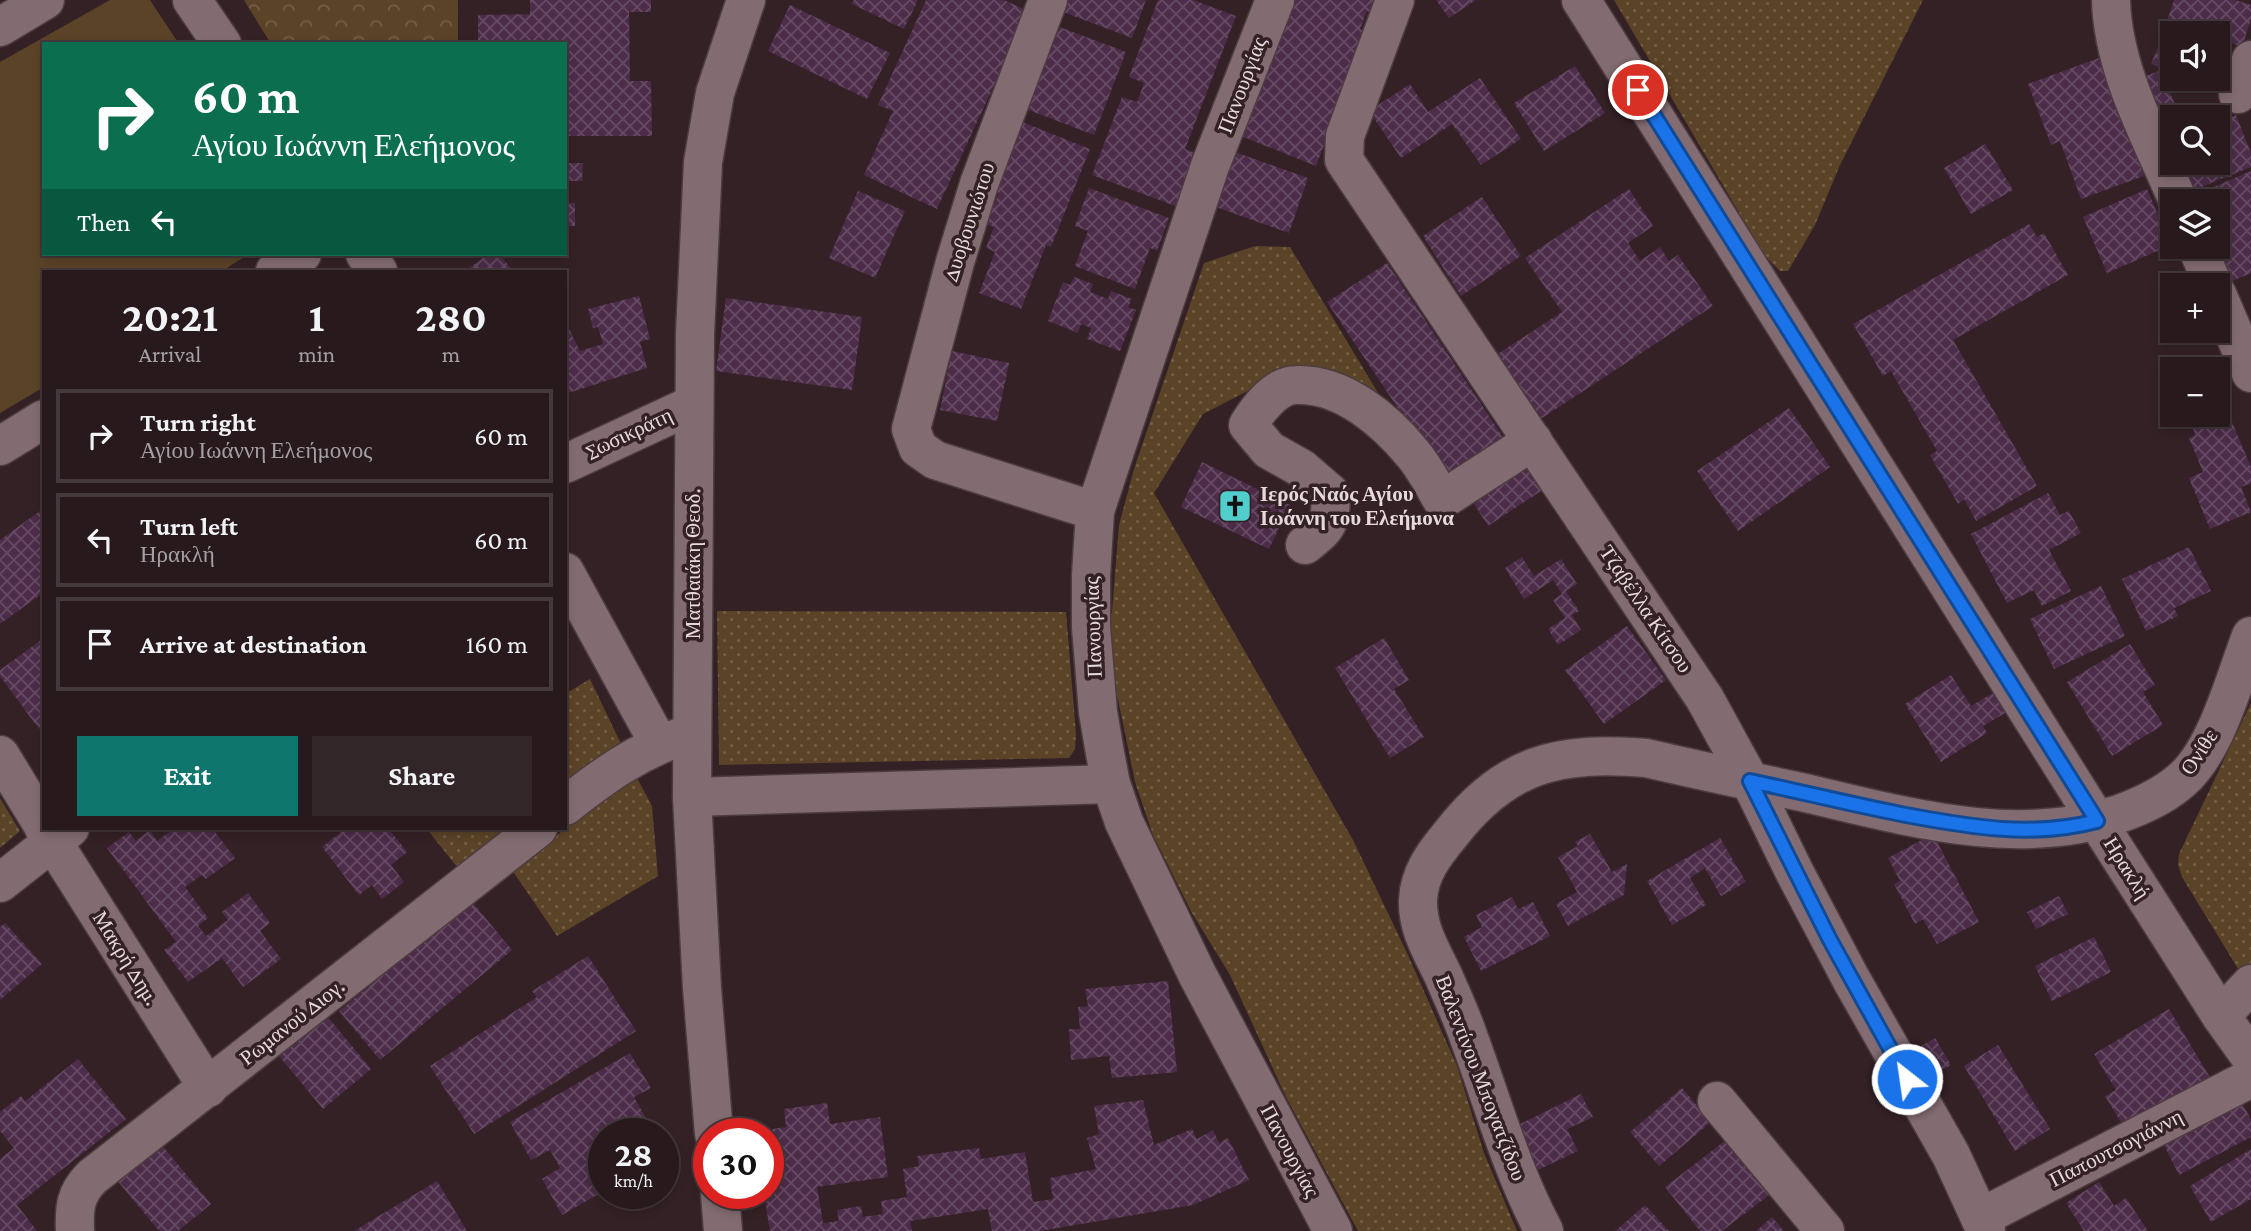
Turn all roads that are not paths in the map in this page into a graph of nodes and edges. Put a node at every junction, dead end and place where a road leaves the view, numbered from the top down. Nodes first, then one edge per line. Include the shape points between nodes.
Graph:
1 (45, 0) edge
2 (192, 0) edge
3 (746, 0) edge
4 (1048, 0) edge
5 (1275, 0) edge
6 (1395, 0) edge
7 (1581, 0) edge
8 (2111, 0) edge
9 (0, 27) edge
10 (221, 42) edge
11 (2173, 189) edge
12 (299, 256) edge
13 (367, 256) edge
14 (277, 270) edge
15 (377, 270) edge
16 (2230, 325) edge
17 (2251, 373) edge
18 (694, 404) junction
19 (42, 420) edge
20 (1533, 441) junction
21 (0, 446) edge
22 (567, 463) edge
23 (1095, 511) junction
24 (1305, 545) dead end
25 (567, 575) edge
26 (2251, 636) edge
27 (675, 739) junction
28 (0, 755) edge
29 (1750, 781) junction
30 (1111, 784) junction
31 (692, 797) junction
32 (567, 804) edge
33 (42, 815) edge
34 (2097, 821) junction
35 (535, 830) edge
36 (53, 831) edge
37 (0, 883) edge
38 (1420, 923) joint
39 (2251, 984) edge
40 (2221, 1016) junction
41 (2251, 1058) edge
42 (2251, 1078) edge
43 (208, 1088) junction
44 (1717, 1101) dead end
45 (713, 1118) edge
46 (721, 1209) edge
47 (1983, 1224) edge
48 (1326, 1230) edge
49 (75, 1231) edge
50 (723, 1231) edge
51 (1544, 1231) edge
52 (1825, 1231) edge

1 - 9 street
2 - 10 street
3 - 18 street, Ματθαιάκη Θεοδ. via 715,93 703,162
4 - 23 street, Δυοβουνιώτου via 979,184 911,429 918,448 934,460
5 - 23 street, Πανουργίας via 1210,166
6 - 20 street, Τζαβέλλα Κίτσου via 1345,136 1344,160
7 - 34 street, Ηρακλή
8 - 11 street via 2122,66
12 - 14 street
13 - 15 street
16 - 17 street
18 - 22 street, Σωσικράτη
18 - 27 street, Ματθαιάκη Θεοδ.
19 - 21 street
20 - 24 street via 1442,500 1415,456 1371,410 1319,388 1294,384 1258,409 1248,425 1269,450 1301,468 1330,493 1332,514 1325,529
20 - 29 street, Τζαβέλλα Κίτσου via 1688,673
23 - 30 street, Πανουργίας via 1091,639
25 - 27 street
26 - 34 street, Ονίθε via 2215,730 2189,773 2150,802
27 - 31 street, Ματθαιάκη Θεοδ.
27 - 32 street via 621,764
28 - 33 street, Μακρή Δημ.
29 - 34 street, Ονίθε via 1917,817 1993,828 2045,830
29 - 38 street, Ονίθε via 1612,755 1573,757 1529,769 1481,799 1439,848 1420,884
29 - 47 street, Τζαβέλλα Κίτσου via 1830,940 1951,1155
30 - 31 street
30 - 48 street, Πανουργίας via 1124,822 1181,942
31 - 45 street, Ματθαιάκη Θεοδ.
34 - 40 street, Ηρακλή
35 - 43 street, Ρωμανού Διογ.
36 - 37 street
36 - 43 street, Μακρή Δημ.
38 - 51 street, Βαλεντίνου Μπογατζίδου via 1470,1039 1514,1167
39 - 40 street
40 - 41 street, Ηρακλή
42 - 47 street, Παπουτσογιάννη
43 - 49 street, Ρωμανού Διογ. via 84,1185 75,1201
44 - 52 street
46 - 50 street

